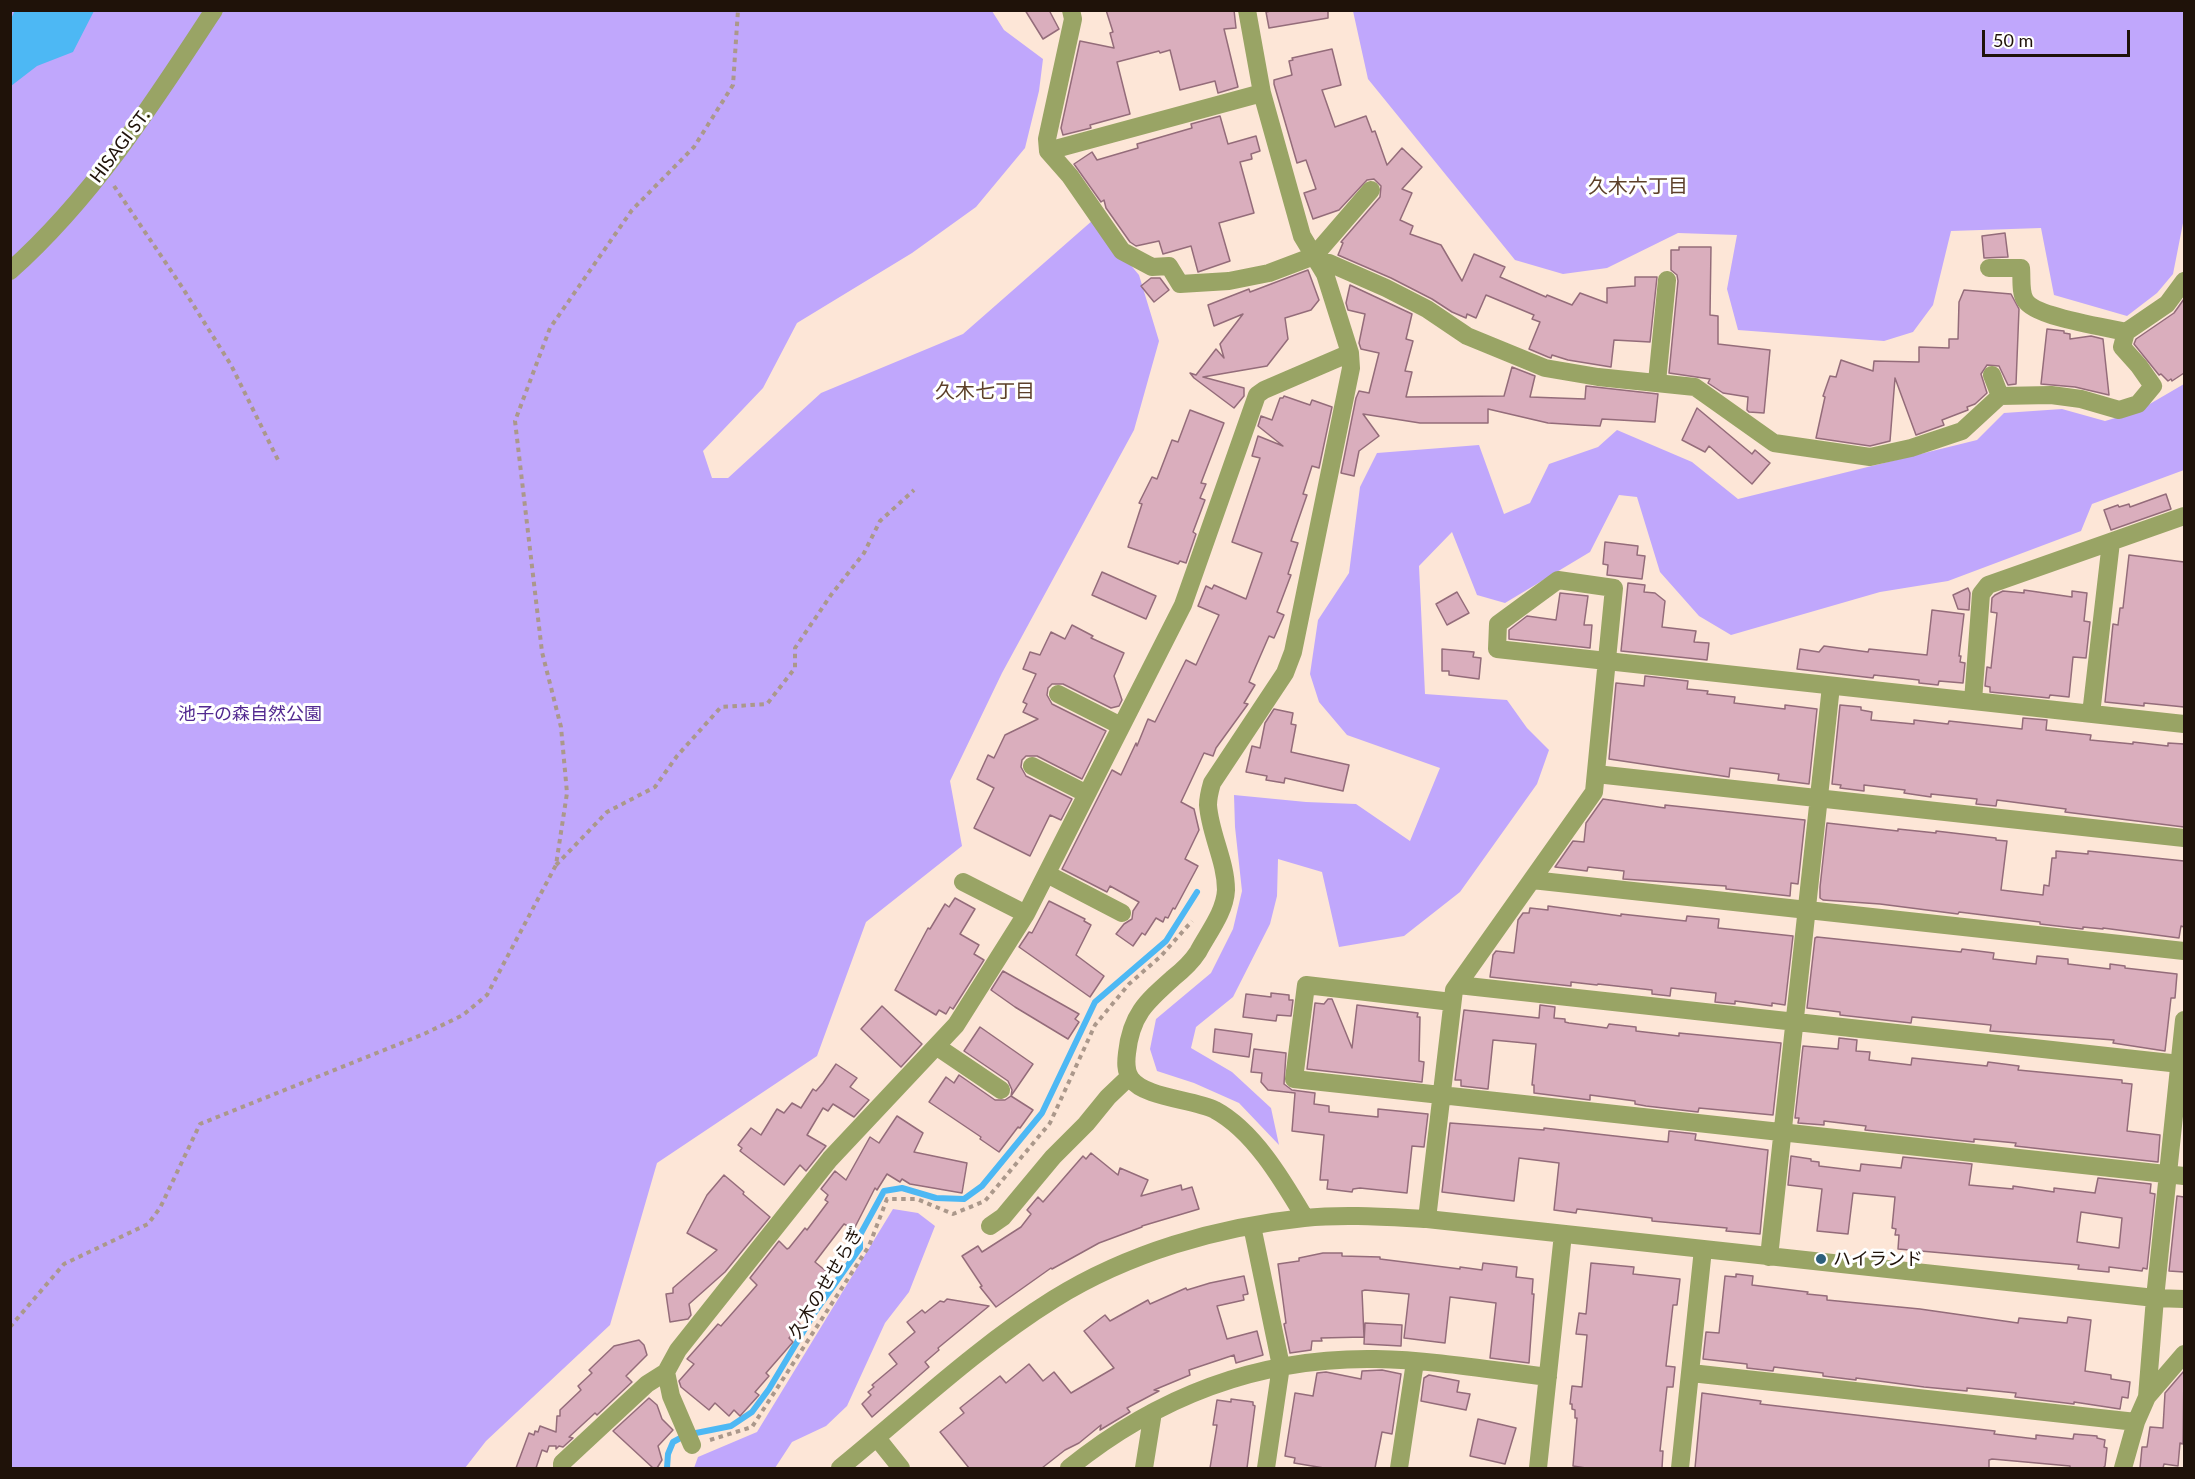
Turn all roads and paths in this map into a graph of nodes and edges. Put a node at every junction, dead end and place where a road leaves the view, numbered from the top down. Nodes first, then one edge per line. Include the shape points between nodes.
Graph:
1 (214, 10) edge
2 (738, 10) edge
3 (1071, 10) edge
4 (1247, 10) edge
5 (1262, 93) junction
6 (1048, 151) junction
7 (102, 170) junction
8 (1371, 190) dead end
9 (1316, 259) junction
10 (1989, 268) dead end
11 (10, 270) edge
12 (1667, 280) dead end
13 (2184, 281) edge
14 (2126, 332) junction
15 (1350, 354) junction
16 (1992, 375) dead end
17 (1657, 382) junction
18 (2000, 396) junction
19 (278, 460) dead end
20 (914, 490) dead end
21 (2184, 516) edge
22 (2111, 542) junction
23 (1607, 662) junction
24 (1831, 686) junction
25 (1058, 694) dead end
26 (1973, 701) junction
27 (2091, 714) junction
28 (2184, 724) edge
29 (1121, 726) junction
30 (1032, 766) dead end
31 (1596, 774) junction
32 (1087, 794) junction
33 (1819, 799) junction
34 (2184, 838) edge
35 (556, 865) junction
36 (1047, 874) junction
37 (1532, 880) junction
38 (963, 882) dead end
39 (1806, 910) junction
40 (1122, 913) dead end
41 (1026, 914) junction
42 (1196, 914) dead end
43 (2184, 951) edge
44 (1455, 993) junction
45 (2184, 1020) edge
46 (1795, 1022) junction
47 (936, 1046) junction
48 (2180, 1064) junction
49 (1129, 1077) junction
50 (1001, 1090) dead end
51 (1441, 1096) junction
52 (1782, 1132) junction
53 (2176, 1175) edge
54 (1305, 1218) junction
55 (1427, 1219) junction
56 (990, 1226) dead end
57 (1252, 1226) junction
58 (1563, 1234) junction
59 (1703, 1249) junction
60 (1769, 1257) junction
61 (2155, 1298) junction
62 (2184, 1299) edge
63 (10, 1327) edge
64 (2184, 1354) edge
65 (1415, 1362) junction
66 (1281, 1366) junction
67 (666, 1372) junction
68 (1691, 1373) junction
69 (1548, 1377) junction
70 (2147, 1396) junction
71 (1153, 1412) junction
72 (2136, 1422) junction
73 (877, 1438) junction
74 (689, 1439) joint
75 (562, 1468) edge
76 (840, 1468) edge
77 (901, 1468) edge
78 (1069, 1468) edge
79 (1144, 1468) edge
80 (1266, 1468) edge
81 (1399, 1468) edge
82 (1538, 1468) edge
83 (1680, 1468) edge
84 (2123, 1468) edge

1 - 7 street, HISAGI ST.
2 - 35 path via 733,85 694,147 632,210 550,328 515,422 542,651 561,727 567,793
3 - 6 street via 1073,19 1047,139
4 - 5 street
5 - 6 street
5 - 9 street via 1302,236
6 - 9 street via 1122,251 1152,267 1169,266 1180,284 1229,281
7 - 11 street, HISAGI ST. via 75,206
7 - 19 path via 231,365
8 - 9 street
9 - 15 street via 1325,274
9 - 17 street via 1386,288 1467,336 1545,368
10 - 14 street via 2021,268 2024,299 2044,314
12 - 17 street
13 - 14 street via 2167,304
14 - 18 street via 2121,347 2153,386 2138,404 2119,410 2051,395
15 - 29 street via 1257,395 1183,604
15 - 49 street via 1351,368 1293,652 1285,673 1212,783 1208,803 1226,891 1222,907 1192,962 1144,1004 1137,1016 1129,1035 1125,1063
16 - 18 street
17 - 18 street via 1695,387 1774,443 1870,457 1962,431
20 - 35 path via 880,521 864,553 795,648 795,669 767,704 721,707 655,787 607,812
21 - 22 street
22 - 26 street via 1988,585 1981,594
22 - 27 street
23 - 23 street via 1614,588 1558,580 1498,624 1497,649
23 - 24 street
23 - 31 street
24 - 26 street
24 - 33 street
25 - 29 street
26 - 27 street
27 - 28 street
29 - 32 street
30 - 32 street
31 - 33 street
31 - 37 street via 1594,792
32 - 36 street
33 - 34 street
33 - 39 street
35 - 63 path via 487,995 463,1015 424,1034 200,1124 160,1208 148,1224 64,1264
36 - 40 street
36 - 41 street
37 - 39 street
37 - 44 street
38 - 41 street
39 - 43 street
39 - 46 street
41 - 47 street via 956,1024
42 - 74 path, 久木のせせらぎ via 1161,956 1111,1004 1095,1026 1050,1123 985,1201 953,1214 917,1199 886,1199 869,1246 752,1427
44 - 46 street
44 - 51 street
44 - 51 street via 1306,985 1294,1079
45 - 48 street
46 - 48 street
46 - 52 street
47 - 50 street
47 - 67 street via 831,1160 678,1350
48 - 53 street
49 - 54 street via 1148,1090 1217,1111 1233,1123 1259,1149
49 - 56 street
51 - 52 street
51 - 55 street
52 - 53 street
52 - 60 street
53 - 61 street
54 - 55 street
54 - 57 street
55 - 58 street
57 - 66 street
57 - 73 street via 1150,1253 1055,1298 1003,1334
58 - 59 street
58 - 69 street
59 - 60 street
59 - 68 street
60 - 61 street
61 - 62 street
61 - 70 street
64 - 70 street
65 - 66 street via 1340,1360
65 - 69 street
65 - 81 street
66 - 71 street via 1195,1391
66 - 80 street
67 - 74 street via 671,1396
67 - 75 street via 647,1384 562,1463
68 - 72 street
68 - 83 street
69 - 82 street
70 - 72 street
71 - 78 street via 1117,1432
71 - 79 street
72 - 84 street
73 - 76 street
73 - 77 street

